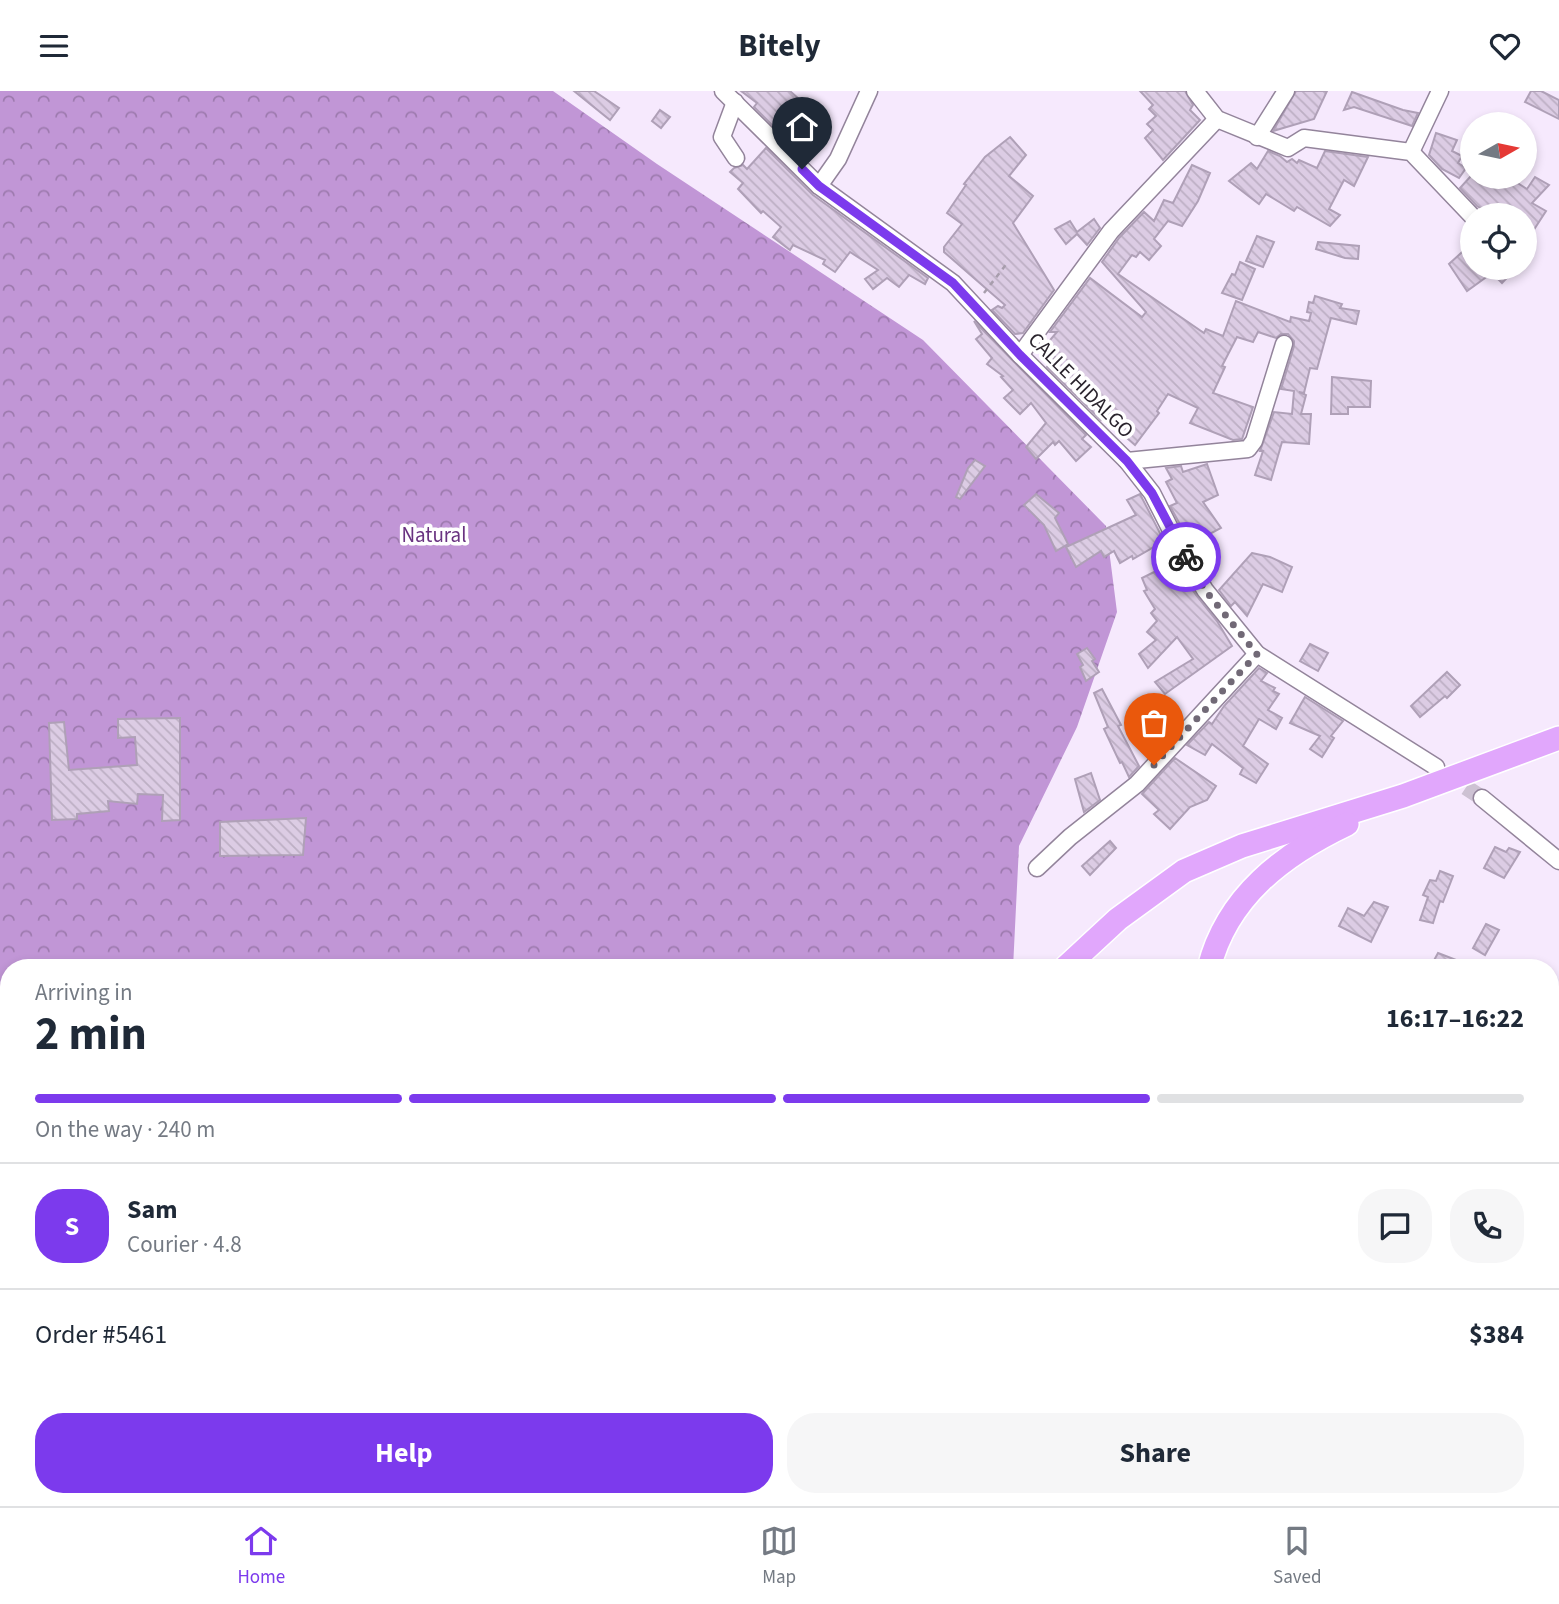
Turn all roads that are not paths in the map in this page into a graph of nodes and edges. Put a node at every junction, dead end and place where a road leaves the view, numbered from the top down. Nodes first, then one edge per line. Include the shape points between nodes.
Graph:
1 (869, 91) edge
2 (1195, 91) edge
3 (1286, 91) edge
4 (1440, 91) edge
5 (729, 97) edge
6 (1217, 119) junction
7 (1257, 137) junction
8 (1411, 152) junction
9 (736, 157) dead end
10 (819, 186) junction
11 (1460, 203) edge
12 (1284, 344) dead end
13 (1020, 355) junction
14 (1127, 461) junction
15 (1257, 654) junction
16 (1559, 738) edge
17 (1436, 767) tunnel mouth
18 (1403, 796) junction
19 (1482, 798) tunnel mouth
20 (1559, 861) edge
21 (1037, 868) dead end
22 (1075, 959) edge
23 (1212, 959) edge

1 - 10 street via 838,159
2 - 6 street
3 - 7 street
4 - 8 street
5 - 9 street via 722,137
5 - 10 street, CALLE HIDALGO
6 - 7 street
6 - 13 street via 1111,231
7 - 8 street via 1288,148 1304,138
8 - 11 street
10 - 13 street, CALLE HIDALGO via 953,283
12 - 14 street via 1248,449
13 - 14 street, CALLE HIDALGO
14 - 15 street, CALLE HIDALGO via 1152,493 1205,590
15 - 17 street, CALLE HIDALGO
15 - 21 street via 1137,784
16 - 18 highway
18 - 22 highway via 1274,835 1184,871 1118,919
18 - 23 highway via 1322,835 1262,877 1235,912
19 - 20 street

